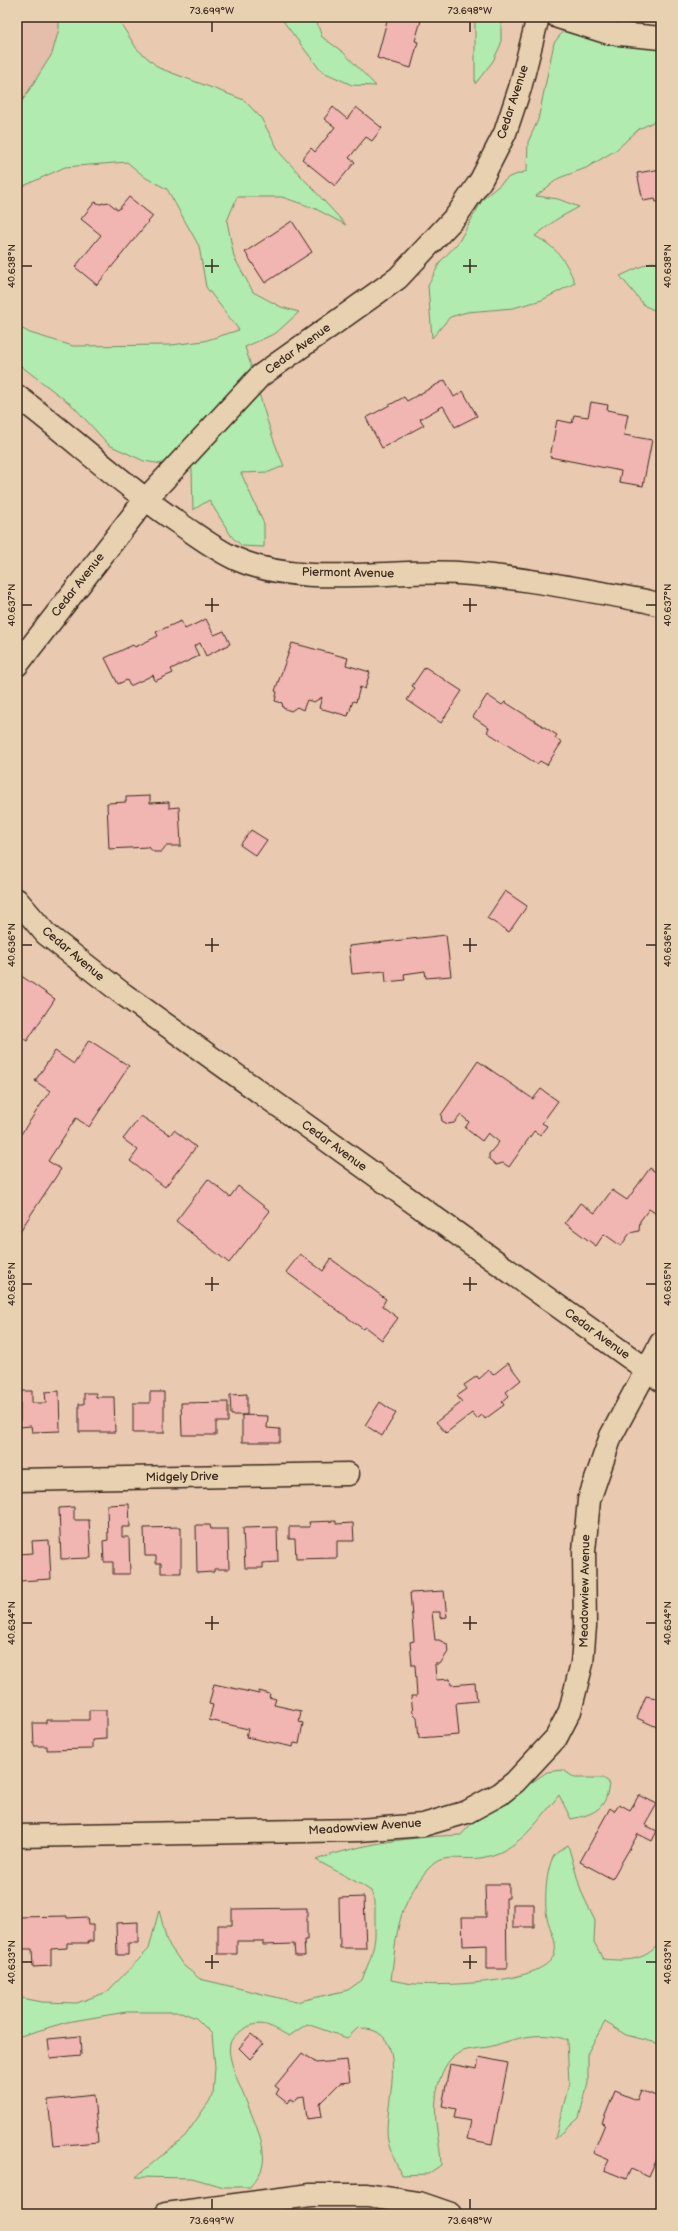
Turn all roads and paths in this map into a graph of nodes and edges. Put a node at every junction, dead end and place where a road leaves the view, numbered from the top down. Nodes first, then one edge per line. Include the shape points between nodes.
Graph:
1 (538, 17) edge
2 (558, 17) edge
3 (661, 38) edge
4 (17, 396) edge
5 (145, 500) junction
6 (661, 605) edge
7 (17, 665) edge
8 (17, 900) edge
9 (661, 1343) edge
10 (654, 1375) edge
11 (348, 1474) dead end
12 (17, 1480) edge
13 (17, 1836) edge
14 (166, 2214) edge
15 (451, 2214) edge

1 - 5 street, Cedar Avenue via 520,88 505,133 481,180 457,214 398,278 260,376
2 - 3 street via 609,33
4 - 5 street, Piermont Avenue
5 - 6 street, Piermont Avenue via 215,548 237,559 278,570 323,575 457,573 516,578
5 - 7 street, Cedar Avenue
8 - 10 street, Cedar Avenue via 46,934 123,994
9 - 10 street, Meadowview Avenue
10 - 13 street, Meadowview Avenue via 611,1436 589,1500 584,1551 585,1626 582,1663 570,1712 556,1738 515,1782 500,1794 467,1812 422,1825 359,1830
11 - 12 street, Midgely Drive
14 - 15 street via 312,2195 367,2195 419,2203

